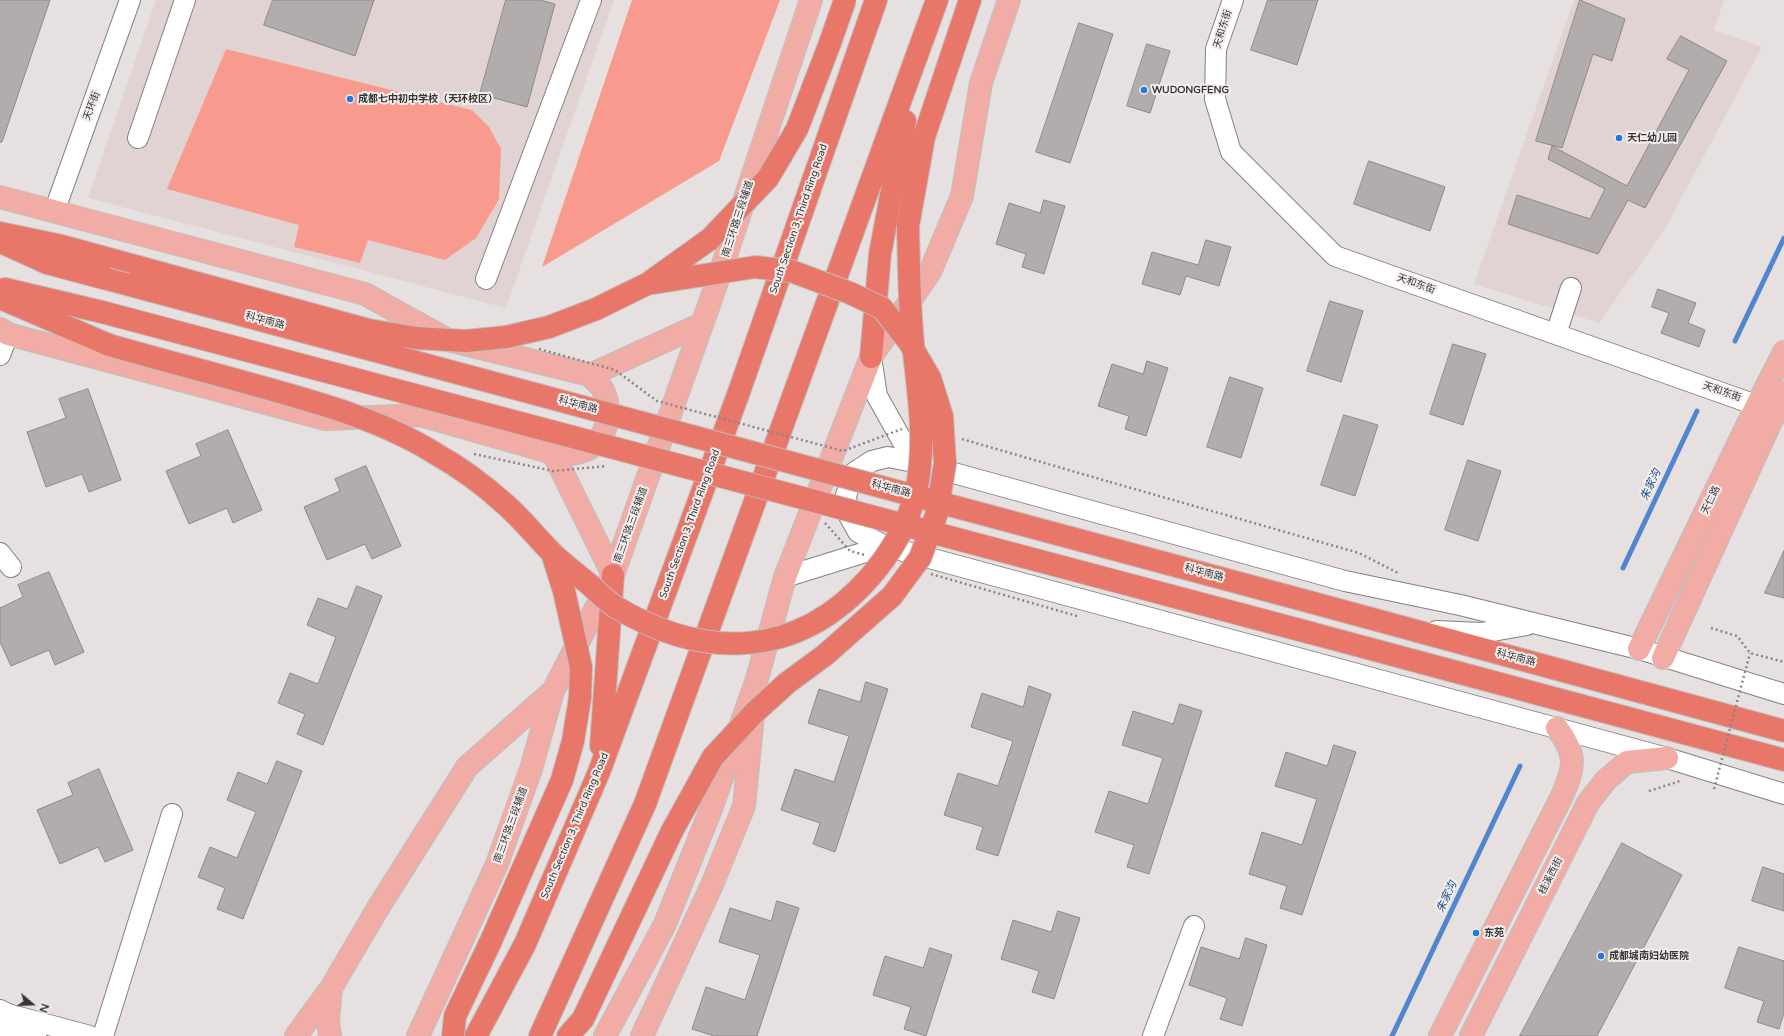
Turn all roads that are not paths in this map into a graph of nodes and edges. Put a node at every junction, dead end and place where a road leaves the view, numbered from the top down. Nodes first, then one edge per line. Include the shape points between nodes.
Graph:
1 (130, 0) edge
2 (185, 0) edge
3 (591, 0) edge
4 (811, 0) edge
5 (845, 0) edge
6 (876, 0) edge
7 (938, 0) edge
8 (970, 0) edge
9 (1009, 0) edge
10 (1232, 0) edge
11 (917, 58) junction
12 (138, 138) dead end
13 (0, 197) edge
14 (54, 212) junction
15 (0, 233) edge
16 (0, 241) edge
17 (486, 279) dead end
18 (647, 284) junction
19 (0, 288) edge
20 (1572, 288) dead end
21 (0, 298) edge
22 (702, 324) junction
23 (3, 332) edge
24 (1556, 334) junction
25 (1784, 352) edge
26 (0, 355) edge
27 (870, 357) junction
28 (590, 376) junction
29 (1775, 406) edge
30 (553, 453) junction
31 (914, 462) junction
32 (879, 552) junction
33 (552, 553) junction
34 (613, 575) junction
35 (785, 577) junction
36 (1535, 624) junction
37 (1410, 629) junction
38 (1639, 649) junction
39 (1663, 658) junction
40 (1451, 670) junction
41 (757, 679) junction
42 (553, 691) junction
43 (1784, 694) edge
44 (1480, 707) junction
45 (1557, 728) junction
46 (1784, 731) edge
47 (1667, 758) junction
48 (1784, 760) edge
49 (599, 772) junction
50 (1784, 794) edge
51 (172, 814) dead end
52 (1194, 926) dead end
53 (331, 988) junction
54 (0, 1010) edge
55 (0, 1026) edge
56 (36, 1036) edge
57 (90, 1036) edge
58 (103, 1036) edge
59 (296, 1036) edge
60 (330, 1036) edge
61 (418, 1036) edge
62 (453, 1036) edge
63 (476, 1036) edge
64 (540, 1036) edge
65 (568, 1036) edge
66 (605, 1036) edge
67 (642, 1036) edge
68 (1153, 1036) edge
69 (1440, 1036) edge
70 (1471, 1036) edge

1 - 14 street, 天环街
2 - 12 street
3 - 17 street
4 - 22 main road, 南三环路三段辅道
5 - 18 highway, bridge via 797,130 768,178 710,239
6 - 49 highway, South Section 3, Third Ring Road via 739,392
7 - 11 highway
8 - 33 highway, bridge via 924,137 908,226 912,342 920,397 922,444 916,492 903,528 884,560 855,594 826,617 791,635 751,644 700,641 661,630 612,604
9 - 27 main road via 981,83 962,196 930,272
10 - 24 street, 天和东街 via 1216,49 1215,99 1231,152 1335,256
11 - 27 highway via 880,254
11 - 64 highway via 645,804
13 - 14 main road
14 - 28 main road via 365,294 448,340
15 - 18 highway, bridge via 62,246 369,330 416,338 466,341 506,337 549,327 596,309
16 - 37 highway, 科华南路, bridge via 47,262 108,279
18 - 65 highway, bridge via 755,267 792,271 882,308 909,342 930,378 942,416 945,463 938,513 920,558 892,596 755,712 713,757 672,831 583,1019
19 - 40 highway, bridge via 102,312
20 - 24 street
21 - 33 highway, bridge via 109,345 326,405 396,432 435,452 507,505
22 - 28 main road
22 - 34 main road, 南三环路三段辅道
23 - 26 street
23 - 30 main road via 325,419 420,415
24 - 29 street, 天和东街
25 - 29 main road, 天仁路
27 - 31 street via 877,396
27 - 35 main road
28 - 30 main road via 602,388 609,406 607,426 598,441 584,451 568,455
29 - 38 main road, 天仁路
29 - 39 main road, 天仁路
30 - 34 main road
31 - 32 street via 888,457 872,461 855,472 846,495 848,514 858,532
31 - 36 street via 1345,581
32 - 35 street
32 - 44 street
33 - 62 highway, bridge via 564,591 581,667 580,698 572,742 562,780 455,1016
34 - 42 main road, 南三环路三段辅道
34 - 49 highway
35 - 41 main road
36 - 37 street via 1481,633
36 - 38 street
37 - 46 highway, 科华南路
38 - 39 street
39 - 43 street
40 - 44 street
40 - 48 highway
41 - 66 main road via 711,810 665,924
41 - 67 main road via 744,806 711,887
42 - 53 main road via 467,767
42 - 61 main road, 南三环路三段辅道 via 531,769 497,864
44 - 45 street
45 - 47 street
45 - 69 main road via 1569,745 1573,765 1569,780
47 - 50 street
47 - 70 main road, 桂溪西街 via 1627,762 1606,780 1588,803
49 - 63 highway, South Section 3, Third Ring Road via 525,944
51 - 58 street
52 - 68 street
53 - 59 main road
53 - 60 main road via 328,1020
54 - 57 street
55 - 56 street

